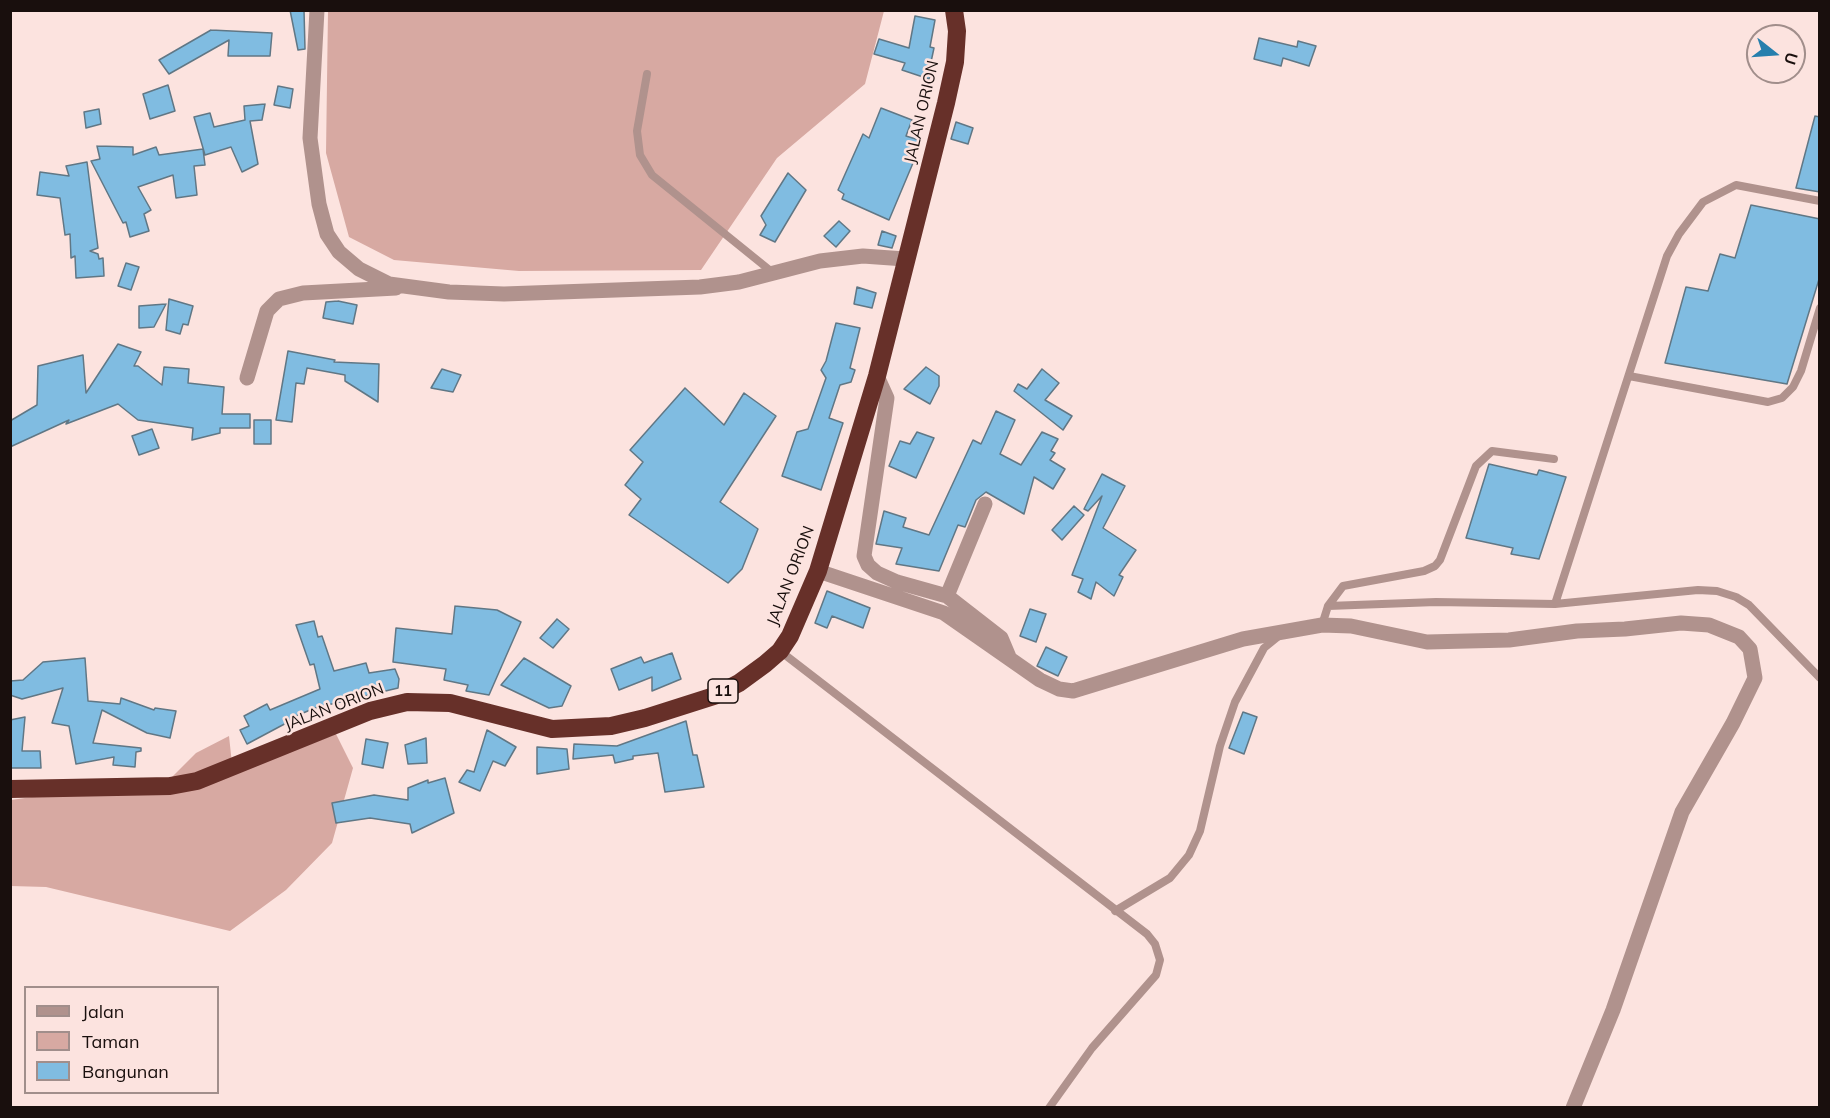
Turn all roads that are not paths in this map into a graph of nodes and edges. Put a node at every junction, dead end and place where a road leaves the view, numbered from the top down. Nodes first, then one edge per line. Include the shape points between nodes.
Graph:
1 (317, 10) edge
2 (954, 10) edge
3 (647, 74) dead end
4 (1820, 201) edge
5 (906, 259) junction
6 (772, 272) junction
7 (411, 288) junction
8 (1820, 308) edge
9 (877, 376) junction
10 (1629, 376) junction
11 (247, 378) dead end
12 (1554, 459) dead end
13 (985, 504) dead end
14 (818, 571) junction
15 (947, 596) junction
16 (1555, 604) junction
17 (1328, 606) junction
18 (1322, 625) junction
19 (1286, 630) junction
20 (780, 651) junction
21 (1010, 660) junction
22 (1820, 678) edge
23 (10, 789) edge
24 (1115, 911) junction
25 (1059, 1092) junction
26 (1049, 1107) edge
27 (1056, 1107) edge
28 (1573, 1107) edge

1 - 7 street via 310,138 327,234 339,252 359,269 389,284
2 - 5 highway, JALAN ORION / 11 via 955,62
3 - 6 lane via 637,131 640,155 652,175
4 - 10 lane via 1736,185 1703,202 1667,256
5 - 6 street via 863,256
5 - 9 highway, JALAN ORION / 11
6 - 7 street via 739,282 700,287 504,294
7 - 11 street via 303,293 279,299 267,312
8 - 10 lane via 1801,372 1782,398 1768,402
9 - 14 highway, JALAN ORION / 11
9 - 15 street via 887,398 864,556 876,573
10 - 16 lane
12 - 17 lane via 1492,451 1476,466 1435,566 1343,586
13 - 15 street
14 - 20 highway, JALAN ORION / 11 via 799,619
14 - 21 street via 944,613
15 - 21 street via 1000,638
16 - 17 lane via 1436,602
16 - 22 lane via 1698,590 1726,594 1749,605
17 - 18 lane
18 - 19 street
18 - 28 street via 1351,626 1427,642 1509,640 1695,623 1732,632 1750,649 1755,670 1751,690 1682,812 1613,1010
19 - 21 street via 1166,661 1080,691 1059,689
19 - 24 lane via 1264,648 1235,702 1200,831 1189,855 1170,878
20 - 23 highway, JALAN ORION / 11 via 754,673 714,696 611,726 552,729 450,703 407,702 370,711 197,781 158,786
20 - 24 lane
24 - 25 lane via 1148,934 1155,944 1160,960 1156,975
25 - 26 lane
25 - 27 lane

